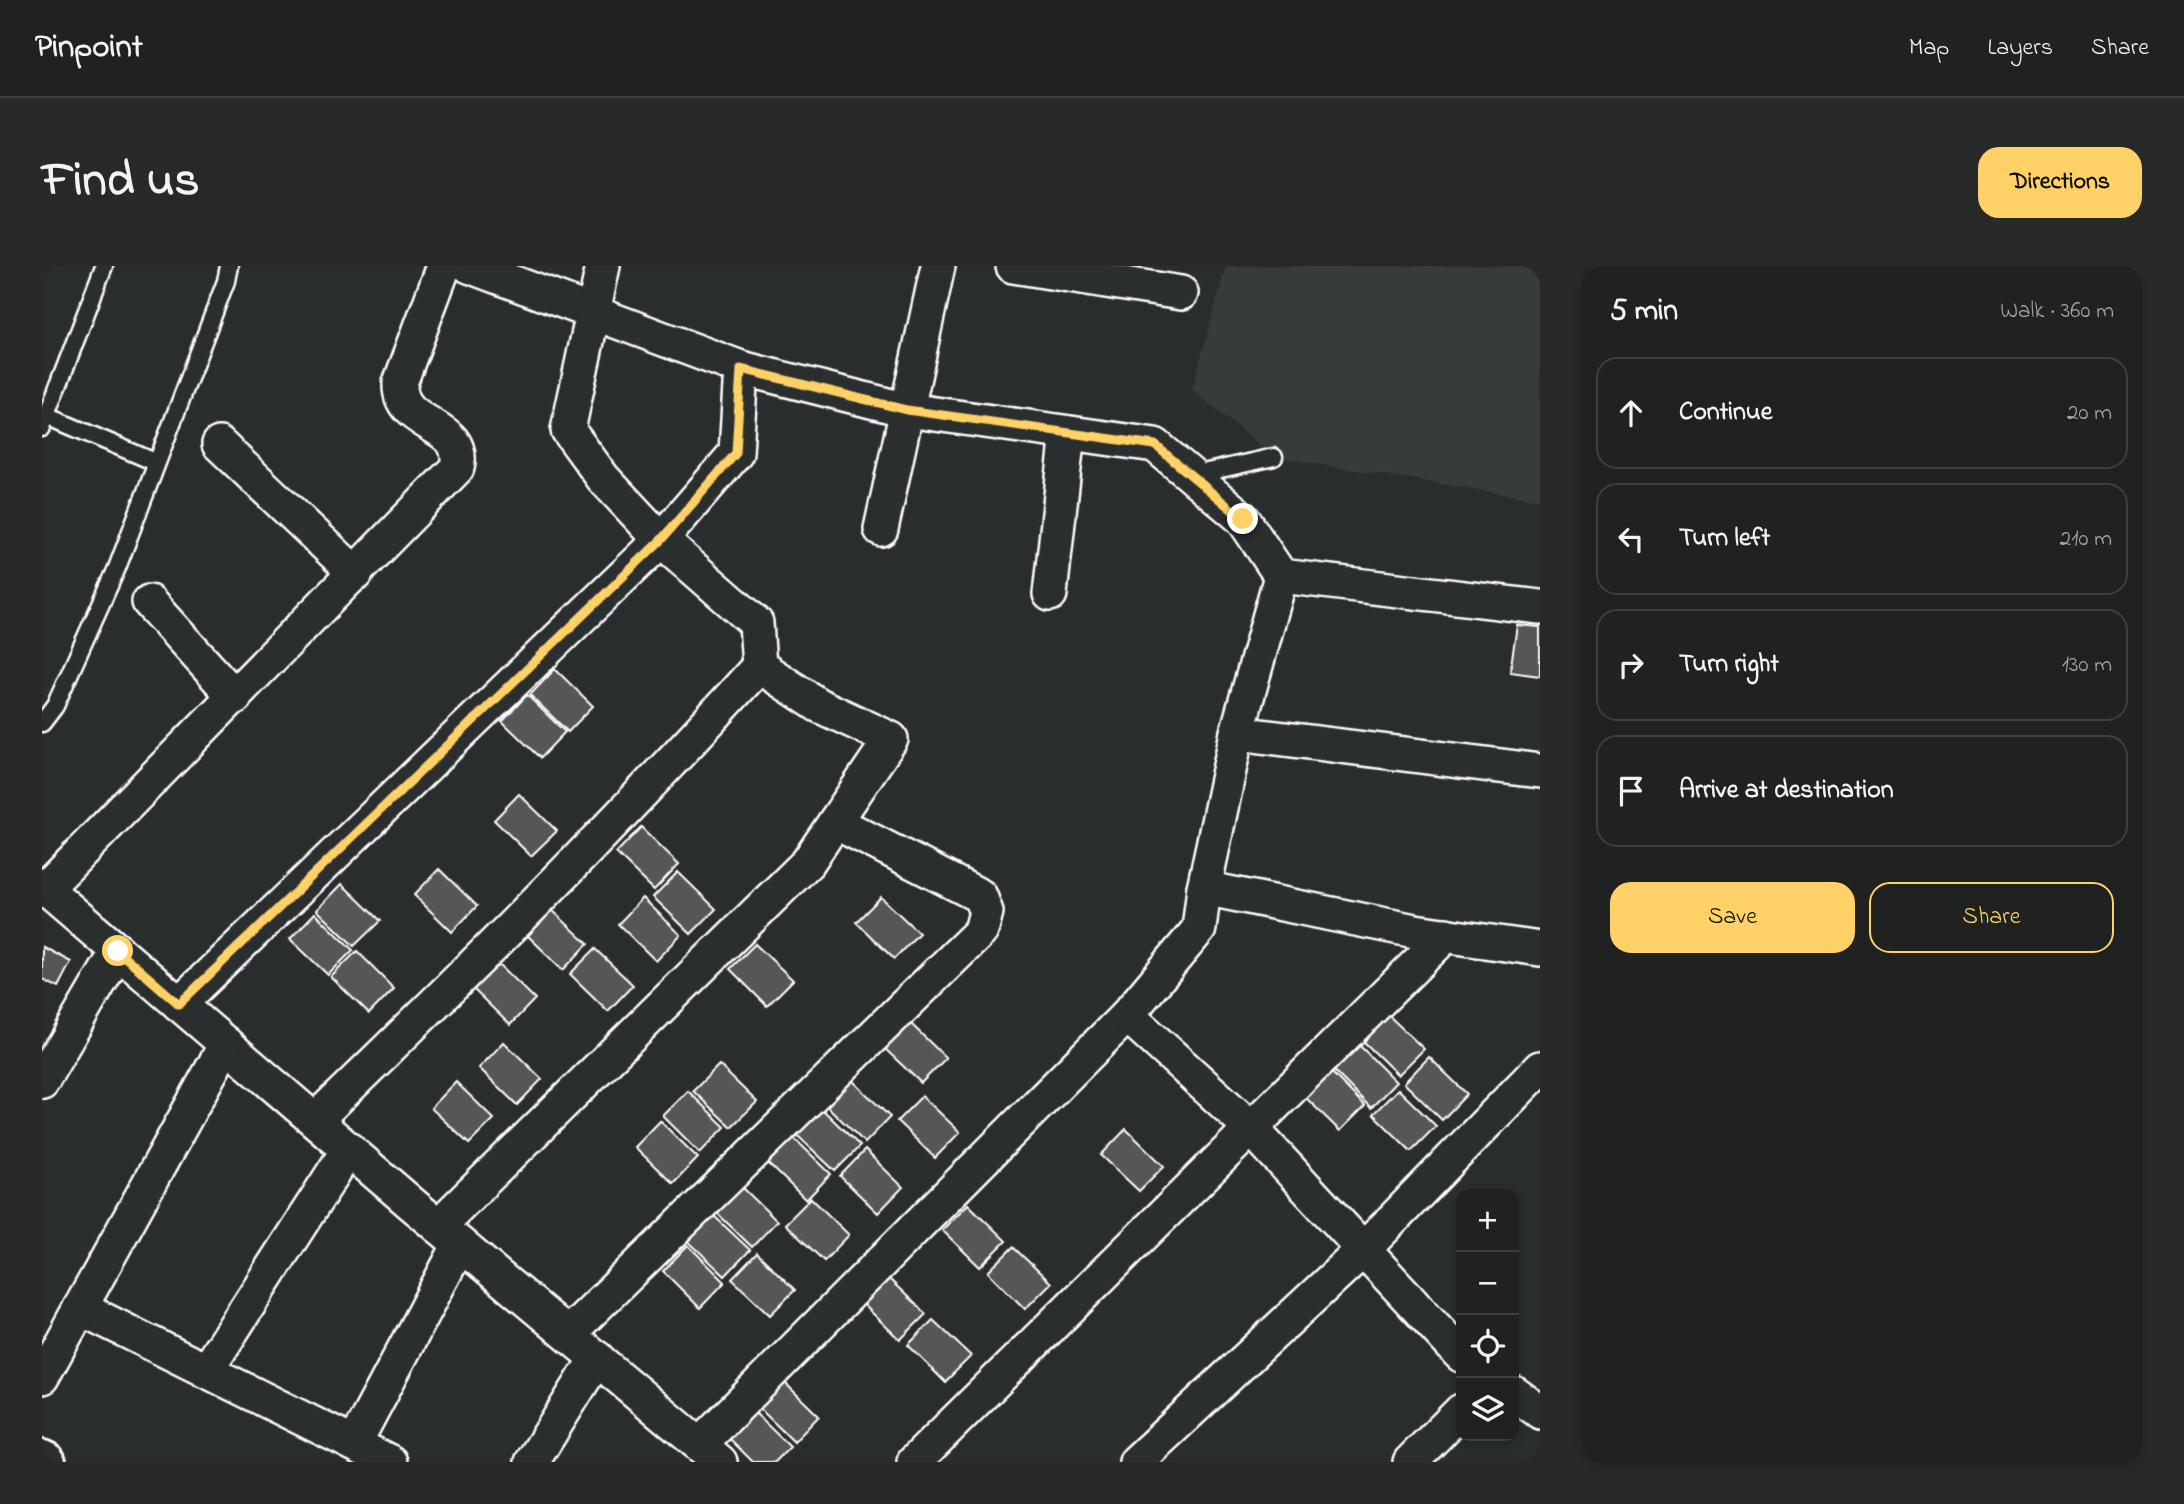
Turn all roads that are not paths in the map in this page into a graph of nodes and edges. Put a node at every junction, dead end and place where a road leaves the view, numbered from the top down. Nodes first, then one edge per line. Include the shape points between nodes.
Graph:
1 (104, 266) edge
2 (229, 266) edge
3 (444, 266) edge
4 (469, 266) edge
5 (603, 266) edge
6 (938, 266) edge
7 (1013, 266) edge
8 (1181, 293) dead end
9 (592, 313) junction
10 (741, 369) junction
11 (907, 410) junction
12 (44, 422) edge
13 (1068, 433) junction
14 (219, 444) dead end
15 (1274, 457) dead end
16 (155, 462) junction
17 (1192, 476) junction
18 (881, 529) dead end
19 (661, 540) junction
20 (356, 575) junction
21 (1281, 576) junction
22 (1050, 594) dead end
23 (149, 602) dead end
24 (1540, 607) edge
25 (759, 666) junction
26 (235, 696) junction
27 (42, 723) edge
28 (1237, 733) junction
29 (1540, 771) edge
30 (835, 822) junction
31 (44, 887) edge
32 (1204, 888) junction
33 (1446, 935) junction
34 (1540, 949) edge
35 (118, 951) junction
36 (179, 1004) junction
37 (1127, 1014) junction
38 (226, 1044) junction
39 (1540, 1068) edge
40 (42, 1082) edge
41 (315, 1121) junction
42 (1251, 1128) junction
43 (348, 1150) junction
44 (449, 1235) junction
45 (1364, 1250) junction
46 (80, 1308) junction
47 (568, 1334) junction
48 (1456, 1349) edge
49 (597, 1358) junction
50 (206, 1371) junction
51 (42, 1377) edge
52 (1519, 1397) edge
53 (1540, 1412) edge
54 (1456, 1416) edge
55 (354, 1444) junction
56 (710, 1453) edge
57 (390, 1462) edge
58 (532, 1462) edge
59 (914, 1462) edge
60 (1136, 1462) edge
61 (1410, 1462) edge

1 - 12 lane
2 - 16 lane
3 - 20 street via 400,383 399,397 408,409 456,443 460,453 457,468
4 - 9 street
5 - 9 street
6 - 11 street
7 - 8 street
9 - 10 street
9 - 19 street via 568,430
10 - 11 street
10 - 19 street via 736,453
11 - 13 street
11 - 18 street
12 - 16 lane
13 - 17 street via 1155,445
13 - 22 street
14 - 20 street
15 - 17 lane
16 - 27 lane via 117,568 55,706
17 - 21 street via 1243,519
19 - 25 street via 756,623
19 - 36 street
20 - 26 street
21 - 24 street
21 - 28 street
23 - 26 street
25 - 30 street via 818,705 891,739
25 - 41 street via 515,926
26 - 31 street
28 - 29 street
28 - 32 street
30 - 44 street via 808,862
30 - 47 street via 980,896 986,912 981,931
31 - 35 street
32 - 33 street
32 - 37 street via 1199,929
33 - 34 street
33 - 42 street
35 - 36 street
35 - 40 street
36 - 38 street
37 - 42 street
37 - 56 street
38 - 41 street
38 - 46 street
39 - 45 street
41 - 43 street
42 - 45 street
42 - 59 street
43 - 44 street
43 - 50 street
44 - 47 street
44 - 55 street
45 - 48 street
45 - 60 street
46 - 50 street
46 - 51 street
47 - 49 street
49 - 56 street
49 - 58 street
50 - 55 street
52 - 53 street
54 - 61 street
55 - 57 street

